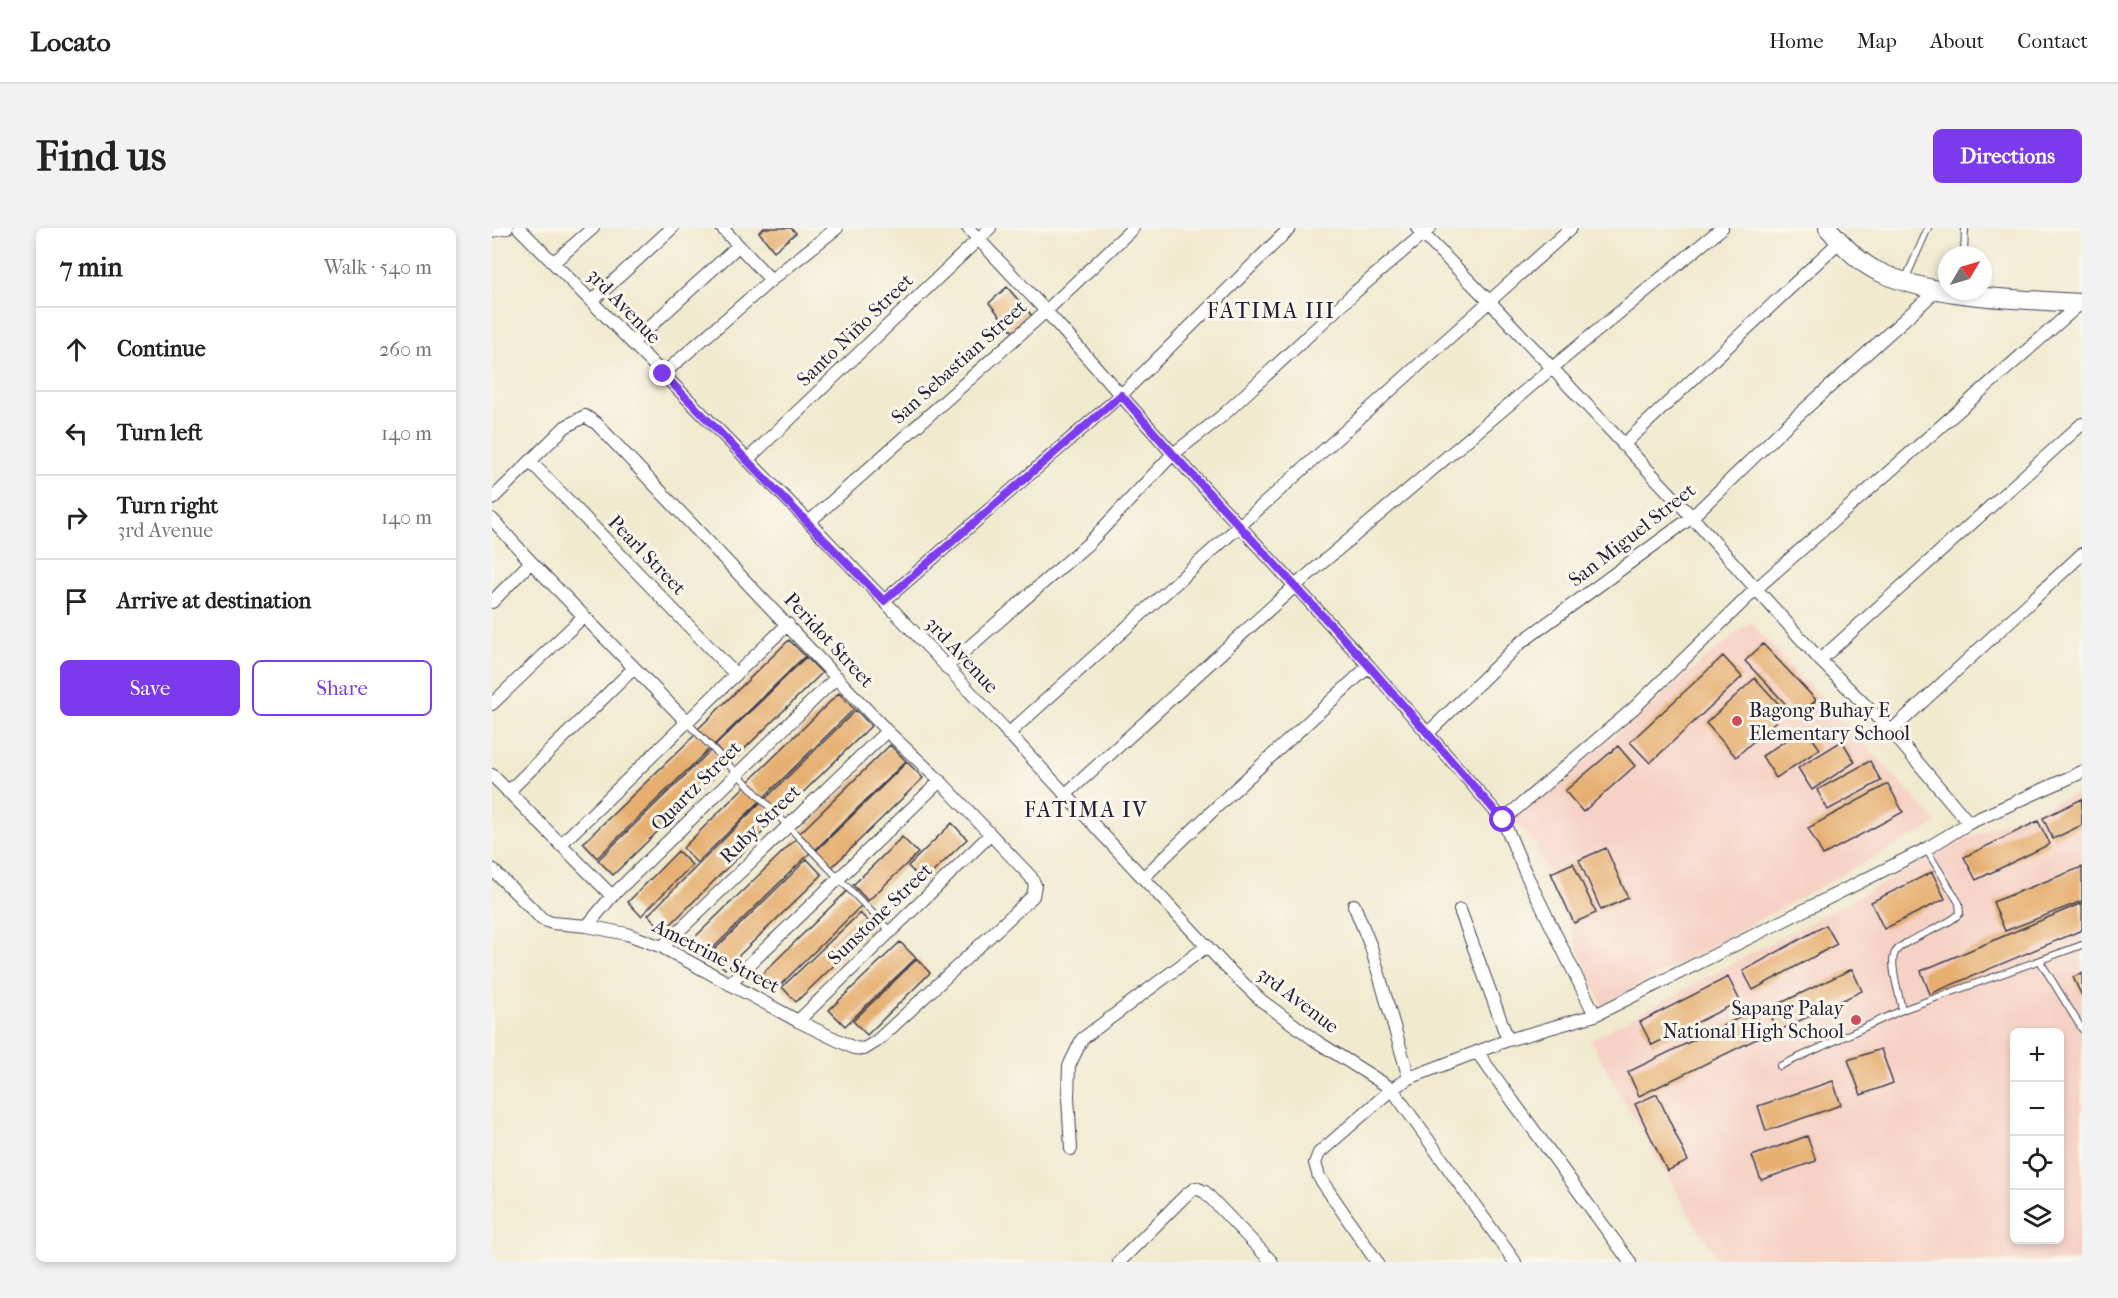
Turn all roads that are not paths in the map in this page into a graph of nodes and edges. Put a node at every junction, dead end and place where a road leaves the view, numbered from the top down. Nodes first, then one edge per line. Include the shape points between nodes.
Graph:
1 (507, 228) edge
2 (519, 228) edge
3 (593, 228) edge
4 (672, 228) edge
5 (722, 228) edge
6 (837, 228) edge
7 (968, 228) edge
8 (990, 228) edge
9 (1133, 228) edge
10 (1290, 228) edge
11 (1571, 228) edge
12 (1722, 228) edge
13 (1928, 228) edge
14 (1965, 228) edge
15 (1423, 230) edge
16 (492, 231) edge
17 (1834, 235) edge
18 (978, 239) junction
19 (738, 246) junction
20 (1964, 246) edge
21 (554, 262) junction
22 (771, 280) junction
23 (1905, 280) junction
24 (1937, 290) joint
25 (1992, 296) edge
26 (592, 301) junction
27 (1490, 302) junction
28 (2081, 303) edge
29 (1046, 311) junction
30 (632, 342) junction
31 (1552, 368) junction
32 (663, 374) junction
33 (1121, 395) junction
34 (2082, 424) edge
35 (1623, 445) junction
36 (1173, 454) junction
37 (747, 460) junction
38 (531, 462) junction
39 (492, 499) edge
40 (1692, 517) junction
41 (492, 519) edge
42 (809, 522) junction
43 (1239, 526) junction
44 (2082, 554) edge
45 (531, 562) junction
46 (1296, 585) junction
47 (1757, 588) junction
48 (884, 601) junction
49 (492, 602) edge
50 (584, 616) junction
51 (788, 624) junction
52 (1820, 660) junction
53 (1369, 666) junction
54 (946, 667) junction
55 (634, 668) junction
56 (736, 675) junction
57 (837, 676) junction
58 (492, 704) edge
59 (686, 721) junction
60 (887, 731) junction
61 (1891, 731) junction
62 (1008, 734) junction
63 (1427, 734) junction
64 (2082, 772) edge
65 (737, 773) junction
66 (492, 775) edge
67 (940, 781) junction
68 (508, 792) junction
69 (1066, 794) junction
70 (1503, 820) junction
71 (1969, 823) junction
72 (788, 825) junction
73 (990, 835) junction
74 (560, 845) junction
75 (1926, 849) junction
76 (492, 869) edge
77 (839, 877) junction
78 (1143, 878) junction
79 (612, 896) junction
80 (1353, 905) dead end
81 (1460, 910) dead end
82 (587, 926) junction
83 (890, 931) junction
84 (2082, 945) edge
85 (662, 946) junction
86 (1207, 946) junction
87 (2040, 961) junction
88 (729, 984) junction
89 (1902, 1010) junction
90 (1595, 1015) junction
91 (798, 1021) junction
92 (2082, 1029) edge
93 (1508, 1040) junction
94 (864, 1048) joint
95 (1477, 1052) junction
96 (1780, 1066) dead end
97 (1409, 1078) junction
98 (1392, 1089) junction
99 (1071, 1149) dead end
100 (1119, 1262) edge
101 (1272, 1262) edge
102 (1377, 1262) edge
103 (1515, 1262) edge
104 (1630, 1262) edge

1 - 16 street
2 - 21 street, 3rd Avenue
3 - 21 street
4 - 26 street
5 - 19 street
6 - 22 street
7 - 18 street
8 - 18 street, Santo Niño Street
9 - 29 street, San Sebastian Street
10 - 33 street
11 - 27 street
12 - 31 street
13 - 23 lane
14 - 20 lane
15 - 27 street
15 - 36 street via 1221,417
17 - 23 main road via 1875,270
17 - 35 street
18 - 29 street
18 - 37 street, Santo Niño Street
19 - 22 street
19 - 30 street
21 - 26 street, 3rd Avenue
22 - 32 street
23 - 24 main road
24 - 40 street, San Miguel Street
25 - 28 main road
26 - 30 street, 3rd Avenue
27 - 31 street
27 - 43 street
28 - 47 street
29 - 33 street
29 - 42 street, San Sebastian Street
30 - 32 street, 3rd Avenue
31 - 35 street
31 - 46 street
32 - 37 street, 3rd Avenue
33 - 36 street
33 - 48 street
34 - 52 street
35 - 40 street
36 - 43 street
36 - 54 street via 1089,543
37 - 42 street, 3rd Avenue
38 - 39 street
38 - 51 street, Peridot Street via 565,427 585,416
38 - 56 street, Pearl Street
40 - 47 street
40 - 63 street, San Miguel Street via 1519,644
41 - 45 street
42 - 48 street, 3rd Avenue
43 - 46 street
43 - 62 street
44 - 61 street
45 - 49 street
45 - 50 street
46 - 53 street
46 - 69 street
47 - 52 street
47 - 70 street via 1634,708
48 - 54 street, 3rd Avenue
50 - 55 street
50 - 58 street
51 - 56 street
51 - 57 street, Peridot Street
52 - 61 street
53 - 63 street
53 - 78 street
54 - 62 street, 3rd Avenue
55 - 59 street
55 - 68 street
56 - 59 street
57 - 60 street, Peridot Street
57 - 65 street, Quartz Street
59 - 65 lane
59 - 74 street
60 - 67 street, Peridot Street
60 - 72 street, Ruby Street
61 - 71 street
62 - 69 street, 3rd Avenue
63 - 70 street
64 - 71 street
65 - 72 lane
65 - 79 street, Quartz Street
66 - 68 street
67 - 73 street, Peridot Street
67 - 77 street
68 - 74 street
69 - 78 street, 3rd Avenue
70 - 90 street
71 - 75 street
72 - 77 lane
72 - 85 street, Ruby Street
73 - 83 street, Sunstone Street
73 - 94 street, Peridot Street via 1031,877 1035,885 1033,896 877,1041
74 - 79 street
75 - 89 lane via 1959,903 1960,913 1953,921 1900,946 1894,954
75 - 90 street
76 - 82 street, Ametrine Street via 542,919
77 - 83 lane
77 - 88 street
78 - 86 street, 3rd Avenue
79 - 82 street, Quartz Street
80 - 97 street via 1371,947
81 - 93 street
82 - 85 street, Ametrine Street
83 - 91 street, Sunstone Street
84 - 87 lane
85 - 88 street, Ametrine Street
86 - 98 street, 3rd Avenue via 1262,1001
86 - 99 street via 1082,1040 1070,1066
87 - 89 lane
87 - 92 lane
88 - 91 street, Ametrine Street
89 - 96 lane
90 - 93 street
91 - 94 street, Ametrine Street via 854,1048
93 - 95 street
95 - 97 street
95 - 104 street
97 - 98 street
98 - 102 street via 1319,1153 1315,1163 1319,1176
98 - 103 street
100 - 101 street via 1196,1188 1205,1192

